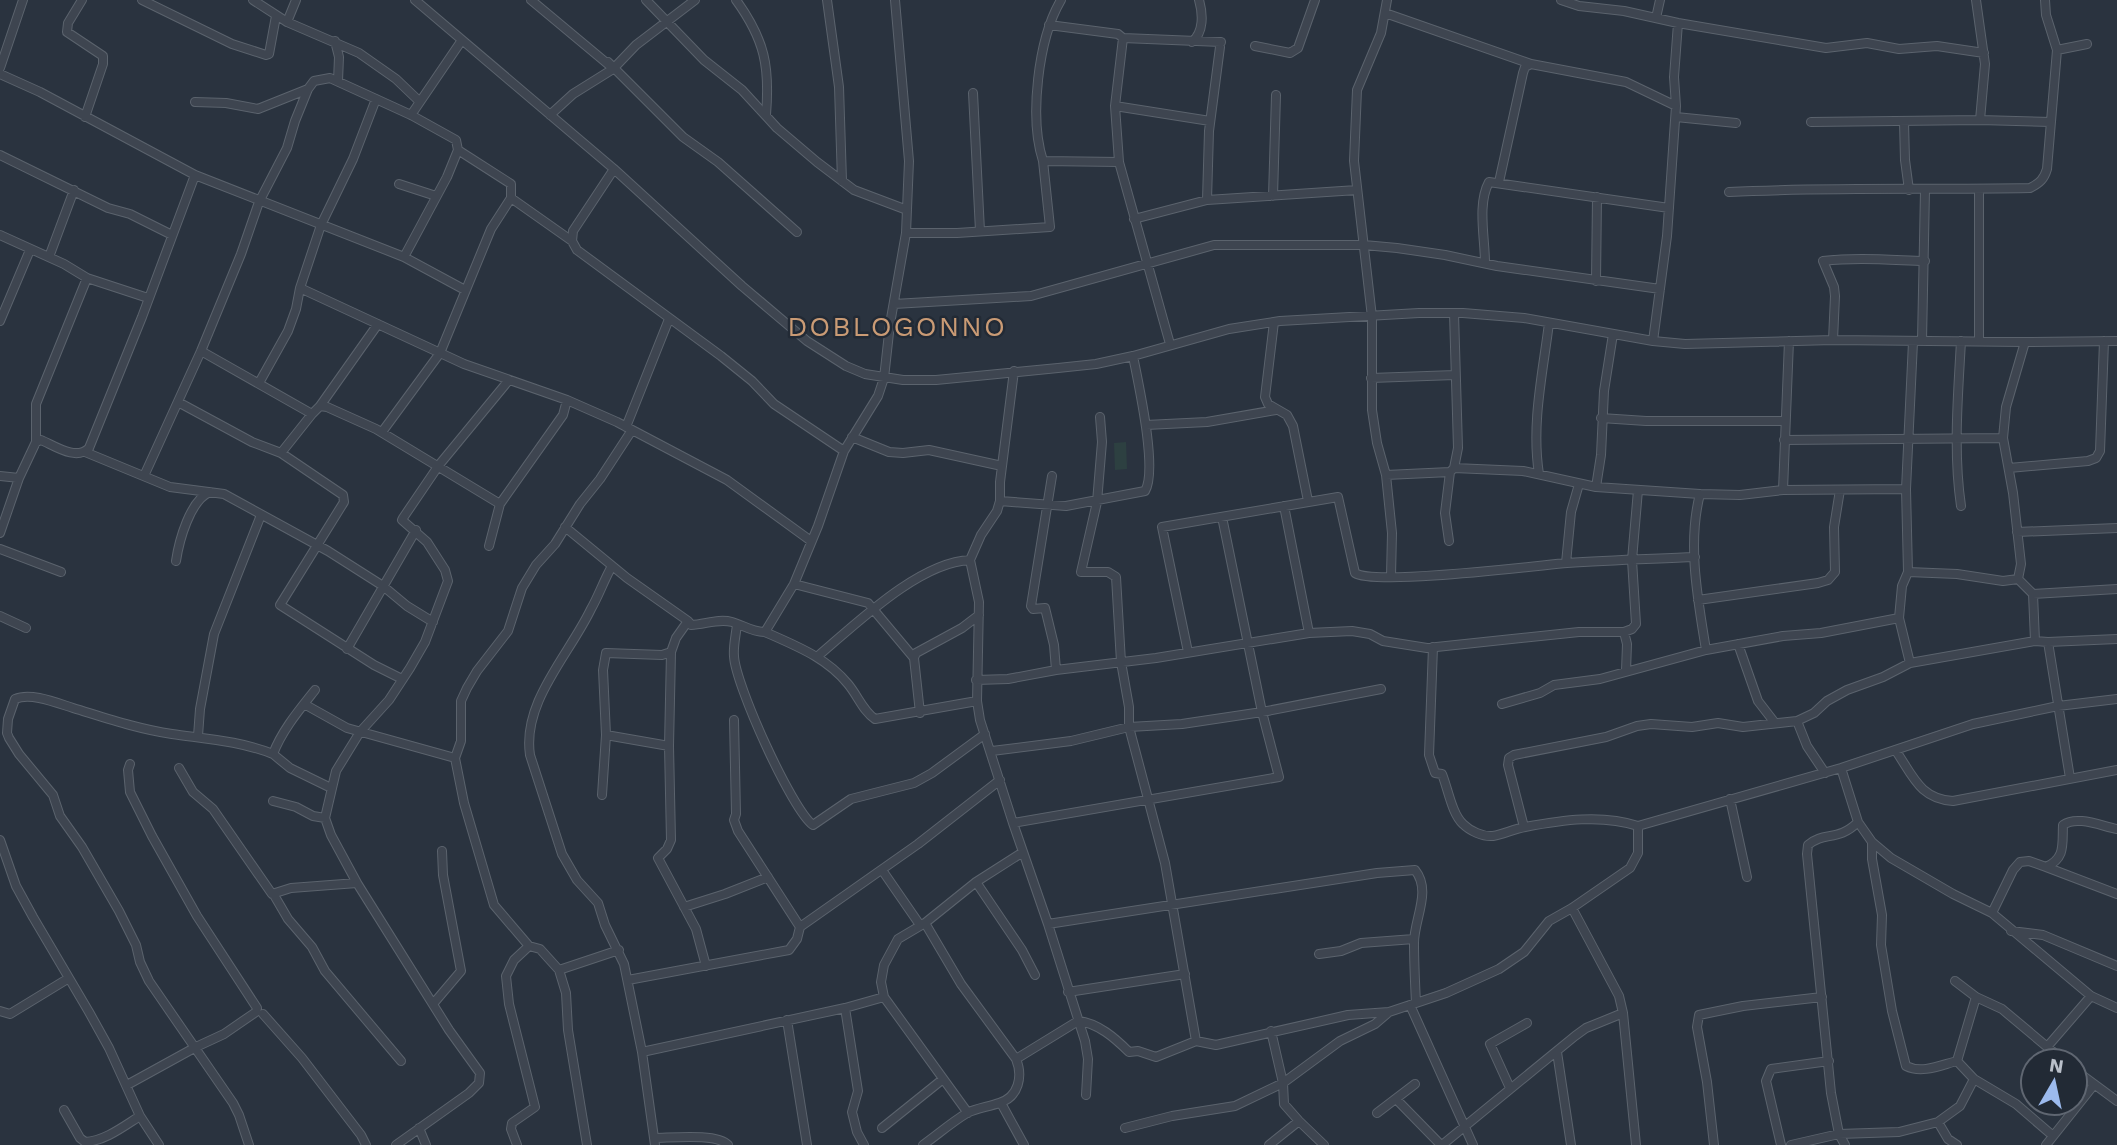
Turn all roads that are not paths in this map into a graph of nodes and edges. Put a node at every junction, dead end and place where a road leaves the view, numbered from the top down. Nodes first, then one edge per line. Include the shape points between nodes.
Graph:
1 (23, 0) edge
2 (82, 0) edge
3 (142, 0) edge
4 (253, 0) edge
5 (296, 0) edge
6 (415, 0) edge
7 (531, 0) edge
8 (646, 0) edge
9 (695, 0) edge
10 (736, 0) edge
11 (827, 0) edge
12 (895, 0) edge
13 (1061, 0) edge
14 (1199, 0) edge
15 (1315, 0) edge
16 (1387, 0) edge
17 (1560, 0) edge
18 (1660, 0) edge
19 (1976, 0) edge
20 (2045, 0) edge
21 (1385, 13) junction
22 (276, 16) junction
23 (1656, 18) junction
24 (287, 22) junction
25 (666, 23) junction
26 (1678, 23) junction
27 (1049, 25) junction
28 (1123, 38) junction
29 (462, 40) junction
30 (335, 41) junction
31 (1192, 42) junction
32 (2087, 44) dead end
33 (1255, 46) dead end
34 (2057, 50) junction
35 (1984, 52) junction
36 (1531, 64) junction
37 (612, 66) junction
38 (0, 68) edge
39 (0, 74) edge
40 (338, 81) junction
41 (308, 89) junction
42 (973, 93) dead end
43 (1276, 95) dead end
44 (376, 99) junction
45 (419, 101) junction
46 (195, 102) dead end
47 (1115, 106) junction
48 (1676, 106) junction
49 (411, 115) junction
50 (550, 115) junction
51 (766, 115) junction
52 (85, 117) junction
53 (1676, 117) junction
54 (1980, 120) junction
55 (1210, 121) junction
56 (1811, 122) dead end
57 (1904, 122) junction
58 (2051, 122) junction
59 (1736, 124) dead end
60 (458, 150) junction
61 (0, 155) edge
62 (1043, 161) junction
63 (1119, 162) junction
64 (614, 169) junction
65 (195, 175) junction
66 (842, 181) junction
67 (1499, 182) junction
68 (399, 184) dead end
69 (1979, 189) junction
70 (74, 190) junction
71 (1357, 190) junction
72 (1909, 190) junction
73 (1925, 190) junction
74 (1729, 192) dead end
75 (436, 196) junction
76 (1273, 196) junction
77 (1597, 197) junction
78 (511, 198) junction
79 (1207, 200) junction
80 (259, 202) junction
81 (1669, 208) junction
82 (907, 210) junction
83 (1133, 219) junction
84 (321, 225) junction
85 (797, 232) dead end
86 (980, 232) junction
87 (906, 233) junction
88 (0, 235) edge
89 (172, 235) junction
90 (572, 241) junction
91 (1364, 245) junction
92 (30, 250) junction
93 (49, 257) junction
94 (404, 257) junction
95 (1925, 261) junction
96 (1146, 263) junction
97 (1485, 263) junction
98 (87, 278) junction
99 (1596, 281) junction
100 (300, 288) junction
101 (1660, 289) junction
102 (465, 290) junction
103 (148, 298) junction
104 (894, 304) junction
105 (1454, 313) junction
106 (1372, 317) junction
107 (669, 319) junction
108 (0, 321) edge
109 (1274, 322) junction
110 (1549, 323) junction
111 (378, 324) junction
112 (1613, 334) junction
113 (1833, 340) junction
114 (1653, 341) junction
115 (1789, 341) junction
116 (1918, 341) junction
117 (1961, 341) junction
118 (1979, 341) junction
119 (2104, 341) junction
120 (2117, 341) edge
121 (2025, 342) junction
122 (1170, 344) junction
123 (201, 351) junction
124 (440, 353) junction
125 (1133, 356) junction
126 (1014, 371) junction
127 (1454, 375) junction
128 (884, 378) junction
129 (1371, 378) junction
130 (509, 380) junction
131 (259, 383) junction
132 (567, 400) junction
133 (178, 402) junction
134 (320, 406) junction
135 (1276, 410) junction
136 (312, 414) junction
137 (1100, 417) dead end
138 (1601, 418) junction
139 (1785, 421) junction
140 (1146, 425) junction
141 (629, 428) junction
142 (383, 432) junction
143 (852, 437) junction
144 (1956, 438) junction
145 (2003, 438) junction
146 (1784, 440) junction
147 (1908, 440) junction
148 (36, 441) dead end
149 (844, 451) junction
150 (85, 452) junction
151 (281, 453) junction
152 (439, 464) junction
153 (1002, 466) junction
154 (2009, 468) junction
155 (1452, 470) junction
156 (1539, 474) junction
157 (1052, 475) dead end
158 (1386, 475) junction
159 (0, 476) edge
160 (144, 476) junction
161 (19, 478) junction
162 (1579, 484) junction
163 (1596, 486) junction
164 (1906, 489) junction
165 (1638, 490) junction
166 (1783, 490) junction
167 (1840, 490) junction
168 (212, 491) junction
169 (1700, 494) junction
170 (1000, 501) junction
171 (1308, 501) junction
172 (1097, 502) junction
173 (500, 504) junction
174 (1049, 506) junction
175 (1284, 506) junction
176 (1961, 506) dead end
177 (261, 515) junction
178 (1222, 517) junction
179 (565, 527) junction
180 (2117, 528) edge
181 (416, 530) junction
182 (2017, 532) junction
183 (0, 533) edge
184 (811, 541) junction
185 (1449, 541) dead end
186 (315, 545) junction
187 (489, 546) dead end
188 (0, 549) edge
189 (1695, 556) junction
190 (970, 560) junction
191 (1632, 560) junction
192 (176, 561) dead end
193 (1566, 563) junction
194 (612, 566) junction
195 (61, 572) dead end
196 (1908, 572) junction
197 (1391, 576) junction
198 (2018, 579) junction
199 (794, 584) junction
200 (383, 586) junction
201 (2117, 589) edge
202 (2033, 594) junction
203 (1698, 600) junction
204 (873, 610) junction
205 (979, 615) junction
206 (0, 616) edge
207 (1899, 618) junction
208 (688, 621) junction
209 (433, 622) junction
210 (737, 624) junction
211 (26, 628) dead end
212 (765, 632) junction
213 (1624, 632) junction
214 (1309, 633) junction
215 (2117, 639) edge
216 (2035, 641) junction
217 (1250, 642) junction
218 (2048, 642) junction
219 (1738, 644) junction
220 (1433, 647) junction
221 (347, 649) junction
222 (1706, 650) junction
223 (671, 652) junction
224 (1188, 652) junction
225 (818, 656) junction
226 (914, 658) junction
227 (1121, 662) junction
228 (1910, 663) junction
229 (1056, 670) junction
230 (1626, 671) junction
231 (402, 680) junction
232 (976, 680) junction
233 (1381, 689) dead end
234 (315, 690) dead end
235 (2117, 699) edge
236 (976, 701) junction
237 (304, 704) junction
238 (1502, 705) dead end
239 (2058, 706) junction
240 (1262, 712) junction
241 (920, 713) junction
242 (734, 720) dead end
243 (1797, 721) junction
244 (1775, 723) junction
245 (1129, 727) junction
246 (360, 732) junction
247 (985, 734) junction
248 (606, 735) junction
249 (198, 736) junction
250 (669, 746) junction
251 (992, 751) junction
252 (1896, 751) junction
253 (273, 754) junction
254 (455, 758) junction
255 (130, 764) dead end
256 (178, 768) dead end
257 (1842, 768) junction
258 (2117, 770) edge
259 (1825, 773) junction
260 (2070, 778) junction
261 (1000, 780) junction
262 (331, 788) junction
263 (602, 795) dead end
264 (1148, 799) junction
265 (1730, 799) junction
266 (273, 801) dead end
267 (325, 818) junction
268 (1858, 822) junction
269 (1013, 823) junction
270 (1638, 826) junction
271 (1524, 827) junction
272 (2117, 829) edge
273 (1872, 842) junction
274 (1, 846) edge
275 (442, 851) dead end
276 (1023, 852) junction
277 (2046, 867) junction
278 (882, 870) junction
279 (768, 877) junction
280 (1746, 877) dead end
281 (976, 882) junction
282 (357, 883) junction
283 (2117, 894) edge
284 (274, 895) junction
285 (1174, 906) junction
286 (684, 907) junction
287 (1573, 908) junction
288 (1992, 913) junction
289 (1048, 923) junction
290 (923, 924) junction
291 (800, 927) junction
292 (2011, 931) junction
293 (1413, 939) junction
294 (529, 946) junction
295 (619, 950) junction
296 (1319, 954) dead end
297 (2117, 966) edge
298 (706, 967) junction
299 (559, 970) junction
300 (1185, 974) junction
301 (1035, 975) dead end
302 (69, 978) junction
303 (628, 980) junction
304 (1955, 981) dead end
305 (1069, 992) junction
306 (2091, 996) junction
307 (884, 997) junction
308 (1822, 997) junction
309 (1976, 997) junction
310 (433, 1004) junction
311 (1413, 1004) junction
312 (845, 1008) junction
313 (2117, 1008) edge
314 (1389, 1012) junction
315 (1623, 1013) junction
316 (1, 1014) edge
317 (263, 1014) dead end
318 (787, 1020) junction
319 (1078, 1021) junction
320 (1527, 1023) dead end
321 (1270, 1031) junction
322 (1196, 1041) junction
323 (196, 1046) junction
324 (2046, 1047) edge
325 (2048, 1047) edge
326 (642, 1052) junction
327 (1557, 1052) junction
328 (1016, 1059) junction
329 (1829, 1060) junction
330 (401, 1061) dead end
331 (1957, 1061) junction
332 (943, 1079) junction
333 (1974, 1079) junction
334 (2089, 1082) edge
335 (1283, 1083) junction
336 (1415, 1084) dead end
337 (127, 1085) junction
338 (2094, 1086) junction
339 (1510, 1088) junction
340 (1086, 1095) dead end
341 (1397, 1100) junction
342 (2117, 1101) edge
343 (1001, 1103) junction
344 (64, 1111) dead end
345 (968, 1113) junction
346 (1377, 1113) dead end
347 (140, 1116) junction
348 (1298, 1121) junction
349 (1938, 1122) junction
350 (1466, 1127) junction
351 (419, 1128) junction
352 (882, 1128) dead end
353 (1125, 1128) dead end
354 (1839, 1134) junction
355 (2052, 1135) junction
356 (655, 1141) edge
357 (1022, 1144) edge
358 (159, 1145) edge
359 (249, 1145) edge
360 (366, 1145) edge
361 (396, 1145) edge
362 (426, 1145) edge
363 (517, 1145) edge
364 (587, 1145) edge
365 (728, 1145) edge
366 (807, 1145) edge
367 (864, 1145) edge
368 (923, 1145) edge
369 (1269, 1145) edge
370 (1324, 1145) edge
371 (1441, 1145) edge
372 (1474, 1145) edge
373 (1571, 1145) edge
374 (1636, 1145) edge
375 (1714, 1145) edge
376 (1781, 1145) edge
377 (1791, 1145) edge
378 (1845, 1145) edge
379 (1957, 1145) edge
380 (2046, 1145) edge

1 - 38 street
2 - 52 street via 67,32 103,56
3 - 22 street via 266,55
4 - 22 street
5 - 24 street
6 - 29 street
7 - 37 street
8 - 25 street
9 - 25 street
10 - 51 street via 760,36 768,84
11 - 66 street via 839,87
12 - 82 street via 908,135
13 - 27 street
14 - 31 street via 1201,26
15 - 33 street via 1298,48 1290,52
16 - 21 street
17 - 23 street
18 - 23 street
19 - 35 street
20 - 34 street
21 - 36 street
21 - 71 street via 1357,90 1353,161
22 - 24 street
23 - 26 street
24 - 30 street
25 - 37 street
25 - 51 street
26 - 35 street via 1826,48 1867,43 1899,49 1937,46
26 - 48 street
27 - 28 street
27 - 62 street via 1038,78
28 - 31 street
28 - 47 street
29 - 45 street
29 - 50 street
30 - 40 street
30 - 45 street via 359,52
31 - 55 street via 1221,45
32 - 34 street
34 - 58 street
35 - 54 street
36 - 48 street via 1626,82
36 - 67 street via 1525,67
37 - 50 street
37 - 85 street via 682,137 718,162
39 - 52 street
40 - 41 street via 321,78
40 - 44 street
41 - 46 street via 258,109
41 - 80 street via 287,148
42 - 86 street
43 - 76 street
44 - 49 street
44 - 84 street
45 - 49 street
47 - 55 street
47 - 63 street
48 - 53 street
49 - 60 street via 456,140
50 - 64 street
51 - 66 street
52 - 65 street
53 - 59 street
53 - 81 street
54 - 57 street
54 - 58 street
55 - 79 street
56 - 57 street
57 - 72 street
58 - 69 street via 2047,169 2038,184
60 - 75 street
60 - 78 street via 511,184
61 - 70 street
62 - 63 street
62 - 86 street via 1050,226
63 - 83 street
64 - 90 street via 575,226
64 - 128 street via 807,341 846,366
65 - 80 street
65 - 89 street
66 - 82 street
67 - 77 street
67 - 97 street via 1489,182 1484,192
68 - 75 street
69 - 73 street
69 - 118 street
70 - 89 street
70 - 93 street
71 - 76 street
71 - 91 street
72 - 73 street
72 - 74 street
73 - 95 street
75 - 94 street
76 - 79 street
77 - 81 street
77 - 99 street
78 - 90 street
78 - 102 street via 491,229
79 - 83 street
80 - 84 street
80 - 123 street
81 - 101 street
82 - 87 street
83 - 96 street
84 - 94 street
84 - 100 street
86 - 87 street
87 - 104 street
88 - 92 street
89 - 103 street
90 - 107 street via 577,250
91 - 96 street via 1214,245
91 - 97 street
91 - 106 street
92 - 93 street
92 - 108 street
93 - 98 street
94 - 102 street
95 - 113 street via 1823,261 1834,287
95 - 116 street
96 - 104 street via 1031,296
96 - 122 street
97 - 99 street
98 - 103 street
98 - 148 street via 36,404
99 - 101 street
100 - 111 street
100 - 131 street via 288,331
101 - 114 street
102 - 124 street
103 - 150 street
104 - 128 street
105 - 106 street
105 - 110 street
105 - 127 street
106 - 109 street
106 - 129 street
107 - 141 street
107 - 149 street via 721,355 774,404
109 - 122 street
109 - 135 street via 1265,397
110 - 112 street
110 - 156 street via 1536,427
111 - 124 street
111 - 134 street
112 - 114 street
112 - 138 street
113 - 115 street
113 - 116 street
114 - 115 street
115 - 139 street
116 - 117 street
116 - 147 street
117 - 118 street
117 - 144 street
118 - 121 street
119 - 120 street
119 - 121 street
119 - 154 street via 2096,458
121 - 145 street via 2006,407
122 - 125 street
123 - 131 street
123 - 133 street
124 - 130 street
124 - 142 street
125 - 126 street
125 - 140 street
126 - 128 street via 936,380
126 - 153 street
127 - 129 street
127 - 155 street via 1458,447
128 - 143 street via 878,397
129 - 158 street via 1377,443
130 - 132 street
130 - 152 street
131 - 136 street
132 - 141 street
132 - 173 street via 563,415
133 - 151 street
133 - 160 street
134 - 136 street
134 - 142 street
135 - 140 street via 1207,422
135 - 171 street via 1287,415 1293,426
136 - 151 street
137 - 172 street
138 - 139 street
138 - 163 street
139 - 146 street
140 - 172 street via 1147,489
141 - 179 street
141 - 184 street via 727,481
142 - 152 street
143 - 149 street
143 - 153 street via 889,452 929,450
144 - 145 street
144 - 147 street
144 - 176 street
145 - 154 street
146 - 147 street
146 - 166 street
147 - 164 street
149 - 184 street
150 - 160 street
150 - 161 street via 74,454 41,440
151 - 186 street via 344,498
152 - 173 street
152 - 181 street via 402,520
153 - 170 street
154 - 182 street
155 - 156 street
155 - 158 street
155 - 185 street via 1446,513
156 - 162 street
157 - 174 street
158 - 197 street
159 - 161 street
160 - 168 street via 170,486
161 - 183 street
162 - 163 street
162 - 193 street
163 - 165 street
164 - 167 street
164 - 196 street
165 - 169 street
165 - 191 street
166 - 167 street
166 - 169 street
167 - 203 street via 1833,544 1835,572 1828,580
168 - 177 street
168 - 192 street via 195,503
169 - 189 street
170 - 174 street
170 - 190 street
171 - 175 street
171 - 197 street via 1338,497 1355,573
172 - 174 street
172 - 227 street via 1081,572 1108,572 1116,577
173 - 187 street
174 - 229 street via 1031,606 1045,608
175 - 178 street
175 - 214 street
177 - 186 street
177 - 249 street via 214,634
178 - 217 street
178 - 224 street via 1162,527
179 - 194 street
179 - 254 street via 522,587 508,631 467,688 461,701 461,741
180 - 182 street
181 - 200 street
181 - 209 street via 441,563 448,581
182 - 198 street
184 - 199 street
186 - 200 street
186 - 221 street via 280,605
188 - 195 street
189 - 191 street
189 - 203 street
190 - 204 street via 941,565
190 - 205 street
191 - 193 street
191 - 213 street via 1636,624
193 - 197 street
194 - 208 street
194 - 295 street via 561,658 530,723 528,740 562,854 598,903
196 - 198 street
196 - 207 street
198 - 202 street
199 - 204 street via 867,603
199 - 212 street
200 - 209 street
200 - 221 street
201 - 202 street
202 - 216 street
203 - 222 street
204 - 225 street
204 - 226 street
205 - 226 street
205 - 232 street
206 - 211 street
207 - 219 street
207 - 228 street
208 - 210 street via 691,625
208 - 223 street
209 - 231 street
210 - 212 street
210 - 247 street via 734,656 742,688 787,792 813,825 851,799 914,783
212 - 225 street
213 - 220 street via 1579,632
213 - 230 street
214 - 217 street
214 - 220 street via 1352,631 1383,641
215 - 218 street
216 - 218 street
216 - 228 street
217 - 224 street
217 - 240 street
218 - 239 street
219 - 222 street
219 - 244 street via 1758,701
220 - 271 street via 1429,755 1435,773 1442,774 1459,818 1477,833 1490,836
221 - 231 street
222 - 230 street
223 - 248 street via 657,656 606,653
223 - 250 street
224 - 227 street
225 - 241 street via 848,684 872,718
226 - 241 street
227 - 229 street
227 - 245 street
228 - 243 street via 1847,690
229 - 232 street
230 - 238 street via 1554,685
231 - 246 street
232 - 236 street
233 - 240 street
234 - 237 street
235 - 239 street
236 - 241 street
236 - 247 street
237 - 246 street
237 - 253 street
239 - 252 street via 1973,724
239 - 260 street
240 - 245 street
240 - 264 street via 1279,778
242 - 279 street via 734,820
243 - 244 street
243 - 259 street
244 - 271 street via 1743,727 1651,724 1514,755 1508,765
245 - 251 street
245 - 264 street
246 - 254 street
246 - 262 street
247 - 251 street
248 - 250 street
248 - 263 street
249 - 253 street
249 - 323 street via 151,730 32,697 15,699 7,728 19,754 53,795 60,816 119,911 158,997
250 - 286 street via 671,840 658,858
251 - 261 street
252 - 257 street
252 - 260 street via 1923,792 1940,800
253 - 262 street via 289,768
254 - 294 street via 494,905
255 - 323 street via 130,792 152,836 257,1008 224,1034
256 - 284 street
257 - 259 street
257 - 268 street
258 - 260 street
259 - 265 street
261 - 269 street
261 - 278 street
262 - 267 street
264 - 269 street
264 - 285 street
265 - 270 street
265 - 280 street
266 - 267 street
267 - 282 street
268 - 273 street
268 - 308 street via 1839,835 1815,839 1808,845
269 - 276 street
270 - 271 street via 1595,818
270 - 287 street via 1638,853 1630,868
272 - 277 street via 2068,821 2063,825 2060,856
273 - 288 street via 1891,858
273 - 331 street via 1881,945 1906,1066 1926,1069
274 - 302 street via 16,886
275 - 310 street via 461,971
276 - 281 street
276 - 289 street
277 - 283 street
277 - 288 street via 2020,862
278 - 290 street
278 - 291 street
279 - 286 street
279 - 291 street
281 - 290 street
281 - 301 street
282 - 284 street via 291,888
282 - 310 street
284 - 330 street via 325,971
285 - 289 street
285 - 293 street via 1415,870 1422,884
285 - 300 street
286 - 298 street via 696,929
287 - 311 street via 1549,921 1524,952 1499,969
287 - 315 street via 1619,996
288 - 292 street
289 - 305 street
290 - 307 street via 898,939 892,949 881,982
290 - 328 street
291 - 298 street via 789,950
292 - 297 street via 2043,935
292 - 306 street
293 - 296 street via 1361,943
293 - 311 street
294 - 299 street via 540,948
294 - 363 street via 506,976 535,1107 512,1123
295 - 299 street
295 - 303 street
298 - 303 street
299 - 364 street
300 - 305 street
300 - 322 street
302 - 316 street via 10,1014
302 - 337 street
303 - 326 street
304 - 309 street
305 - 319 street
306 - 313 street
306 - 325 street
307 - 312 street
307 - 332 street
308 - 329 street
308 - 375 street via 1699,1016
309 - 324 street via 2001,1009
309 - 331 street
310 - 351 street via 478,1069 480,1079
311 - 314 street
311 - 350 street
312 - 318 street
312 - 367 street via 858,1091 852,1112
314 - 321 street via 1348,1014
314 - 335 street
315 - 327 street via 1586,1028
315 - 374 street
317 - 360 street
318 - 326 street
318 - 366 street
319 - 322 street via 1112,1035 1129,1052 1156,1057
319 - 328 street
319 - 340 street via 1088,1059
320 - 339 street via 1490,1044
321 - 322 street via 1216,1045
321 - 335 street
323 - 337 street
323 - 359 street via 239,1115
326 - 356 street
327 - 339 street
327 - 373 street
328 - 343 street via 1021,1081
329 - 354 street
329 - 376 street via 1772,1069 1766,1081
331 - 333 street
332 - 345 street
332 - 352 street
333 - 349 street via 1961,1106
333 - 355 street via 2015,1104
334 - 338 street
335 - 348 street via 1284,1104
335 - 353 street via 1235,1106
336 - 341 street
337 - 347 street
338 - 342 street
338 - 355 street
339 - 350 street
341 - 346 street
341 - 371 street
343 - 345 street
343 - 357 street
344 - 347 street via 85,1142 110,1135
345 - 368 street
347 - 358 street
348 - 369 street
348 - 370 street
349 - 354 street via 1899,1132
349 - 379 street
350 - 371 street
350 - 372 street
351 - 361 street
351 - 362 street
354 - 377 street
354 - 378 street
355 - 380 street
356 - 365 street via 710,1138

